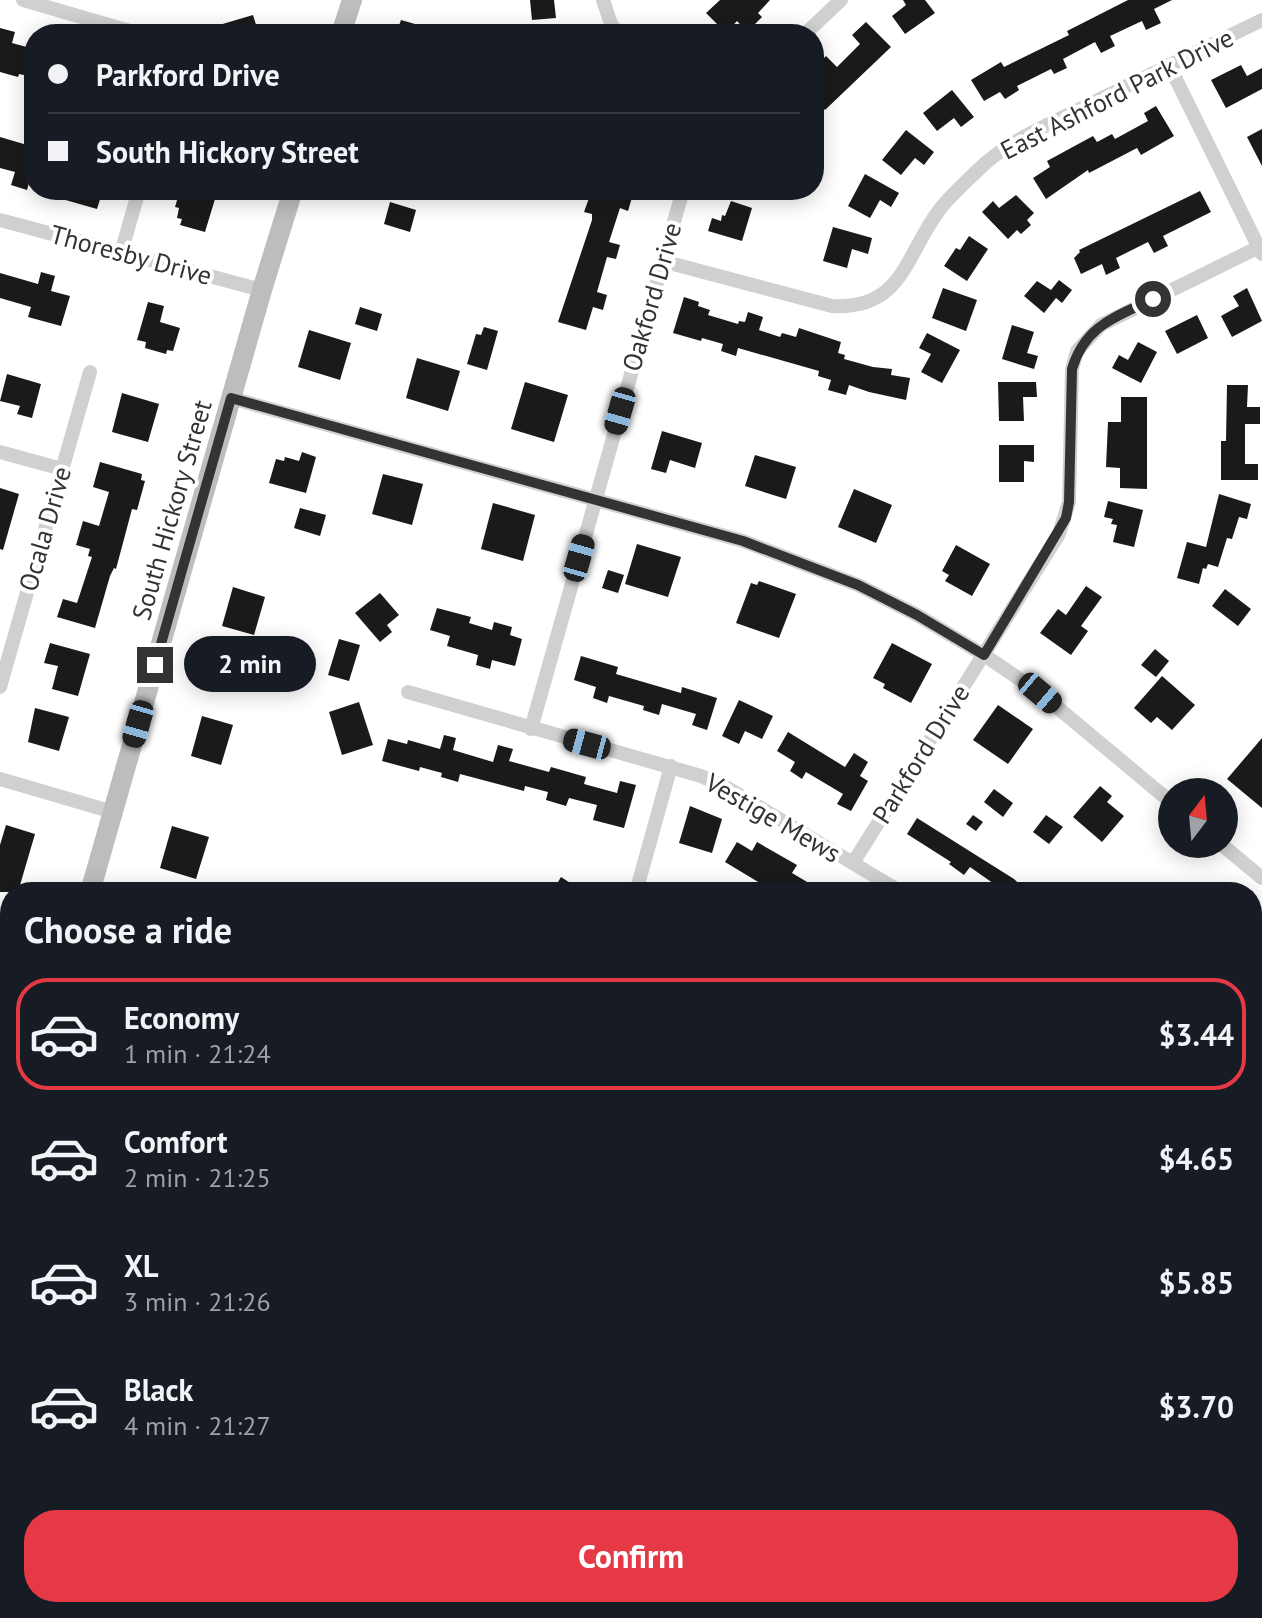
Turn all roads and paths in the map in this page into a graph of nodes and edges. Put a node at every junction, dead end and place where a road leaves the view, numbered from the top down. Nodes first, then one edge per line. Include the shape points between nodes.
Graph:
1 (23, 0) edge
2 (352, 0) edge
3 (603, 0) edge
4 (841, 0) edge
5 (1262, 20) edge
6 (106, 24) edge
7 (344, 24) edge
8 (611, 24) edge
9 (816, 24) edge
10 (1169, 65) junction
11 (136, 200) edge
12 (290, 200) edge
13 (680, 200) edge
14 (0, 220) edge
15 (1260, 250) edge
16 (121, 253) junction
17 (662, 261) junction
18 (262, 290) junction
19 (90, 372) dead end
20 (231, 398) junction
21 (0, 452) edge
22 (62, 469) junction
23 (595, 501) junction
24 (984, 655) junction
25 (1, 679) edge
26 (408, 692) dead end
27 (531, 729) junction
28 (671, 766) junction
29 (0, 779) edge
30 (1158, 791) edge
31 (113, 812) junction
32 (1238, 858) edge
33 (853, 863) junction
34 (1262, 878) edge
35 (93, 882) edge
36 (639, 882) edge
37 (884, 882) edge

1 - 6 street
2 - 7 street
3 - 8 street
4 - 9 street
5 - 10 street, East Ashford Park Drive
10 - 15 street
10 - 17 street, East Ashford Park Drive via 1029,134 989,160 941,208 893,285 869,302 832,306
11 - 16 street
12 - 18 street, South Hickory Street
13 - 17 street, Oakford Drive
14 - 16 street, Thoresby Drive
15 - 24 street, Parkford Drive via 1101,325 1077,351 1066,518
16 - 18 street, Thoresby Drive
17 - 23 street, Oakford Drive
18 - 20 street, South Hickory Street
19 - 22 street, Ocala Drive
20 - 23 street
20 - 31 street, South Hickory Street
21 - 22 street
22 - 25 street, Ocala Drive
23 - 24 street via 743,541 858,585
23 - 27 street, Oakford Drive
24 - 30 street via 1040,693
24 - 33 street, Parkford Drive
26 - 27 street, Vestige Mews
27 - 28 street, Vestige Mews
28 - 33 street, Vestige Mews via 726,787
28 - 36 street
29 - 31 street
31 - 35 street, South Hickory Street
32 - 34 street
33 - 37 street, Vestige Mews

